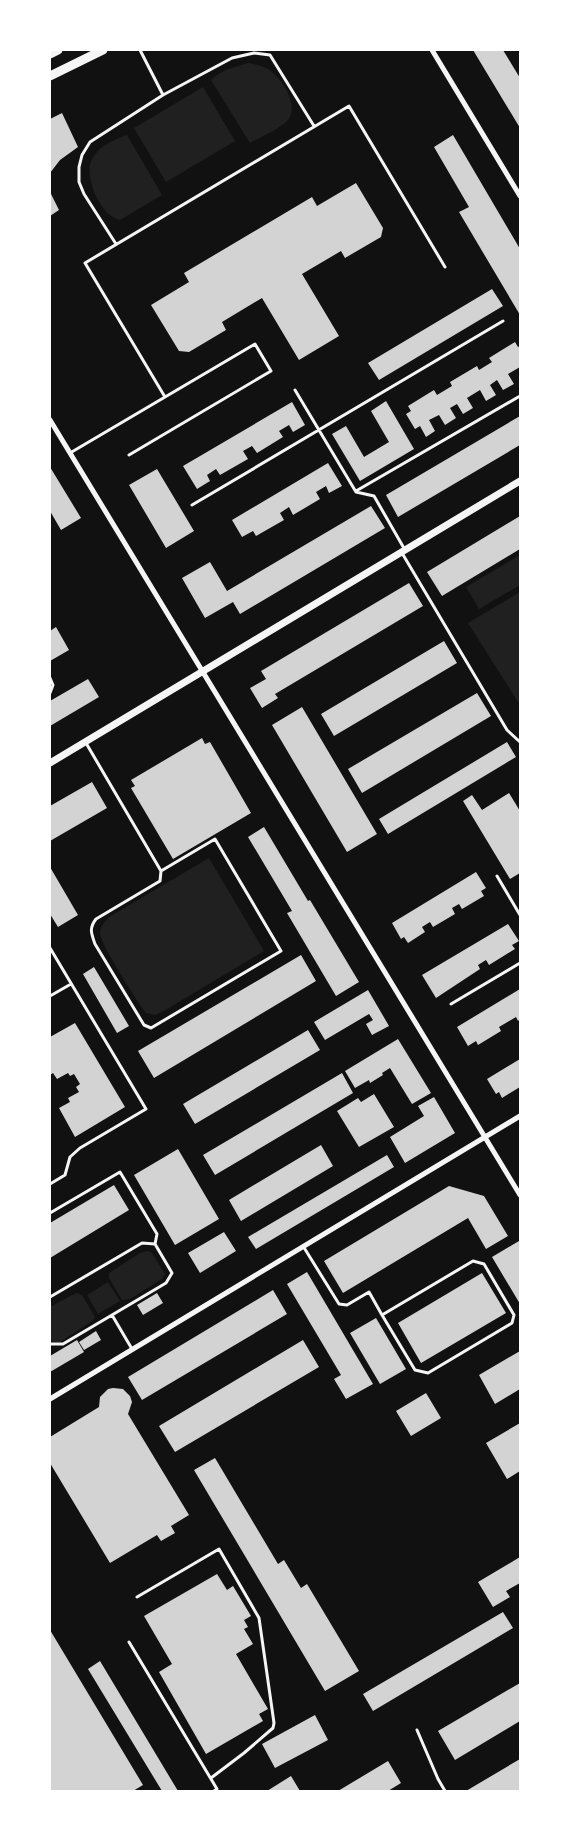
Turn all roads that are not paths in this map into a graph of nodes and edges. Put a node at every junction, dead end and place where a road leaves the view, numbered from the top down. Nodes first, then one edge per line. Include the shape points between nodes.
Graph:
1 (58, 50) edge
2 (103, 50) edge
3 (140, 50) edge
4 (432, 50) edge
5 (50, 54) edge
6 (50, 76) edge
7 (163, 95) junction
8 (314, 126) junction
9 (520, 196) edge
10 (116, 244) junction
11 (445, 267) dead end
12 (503, 321) dead end
13 (295, 390) dead end
14 (520, 396) edge
15 (165, 397) junction
16 (50, 420) edge
17 (319, 430) junction
18 (70, 453) junction
19 (129, 455) dead end
20 (520, 482) edge
21 (356, 492) junction
22 (192, 506) dead end
23 (403, 551) junction
24 (203, 672) junction
25 (50, 678) edge
26 (50, 693) edge
27 (85, 742) junction
28 (520, 742) edge
29 (50, 763) edge
30 (161, 871) junction
31 (497, 876) dead end
32 (520, 915) edge
33 (50, 948) edge
34 (520, 963) edge
35 (71, 984) junction
36 (50, 996) edge
37 (451, 1004) dead end
38 (520, 1116) edge
39 (485, 1137) junction
40 (50, 1184) edge
41 (520, 1195) edge
42 (50, 1214) edge
43 (155, 1244) junction
44 (303, 1246) junction
45 (50, 1297) edge
46 (112, 1315) junction
47 (382, 1315) junction
48 (50, 1344) edge
49 (132, 1349) junction
50 (50, 1399) edge
51 (137, 1597) dead end
52 (129, 1642) dead end
53 (417, 1730) dead end
54 (210, 1778) junction
55 (214, 1791) edge
56 (446, 1791) edge

1 - 5 main road
2 - 6 main road
3 - 7 lane
4 - 9 street
7 - 8 lane via 232,58 254,53 270,55
7 - 10 lane via 90,142 82,155 79,182
8 - 10 lane
8 - 11 lane via 349,106
10 - 15 lane via 85,262
12 - 17 lane
13 - 17 lane
14 - 21 lane
15 - 18 lane
15 - 19 lane via 255,344 271,371
16 - 18 street
17 - 21 lane
17 - 22 lane
18 - 24 street
20 - 23 street
21 - 23 lane via 374,496
23 - 24 street
23 - 28 lane via 508,730
24 - 27 street
24 - 39 street
25 - 26 lane via 53,685
27 - 29 street
27 - 30 lane
30 - 30 lane via 215,839 281,951 151,1028 144,1025 90,932 96,919 160,881
31 - 32 lane
33 - 35 lane
34 - 37 lane
35 - 36 lane
35 - 40 lane via 146,1109 80,1148 70,1157 65,1175
38 - 39 street
39 - 41 street
39 - 44 street
42 - 43 lane via 120,1172 157,1234
43 - 45 lane via 142,1243
43 - 46 lane via 172,1272 166,1283
44 - 47 lane via 339,1304 347,1305 369,1292
44 - 49 street
46 - 48 lane via 63,1344
46 - 49 lane
47 - 47 lane via 473,1261 484,1264 514,1315 512,1323 428,1373 416,1370
49 - 50 street
51 - 54 lane via 218,1549 258,1618 274,1728
52 - 54 lane
53 - 56 lane
54 - 55 lane via 217,1789

